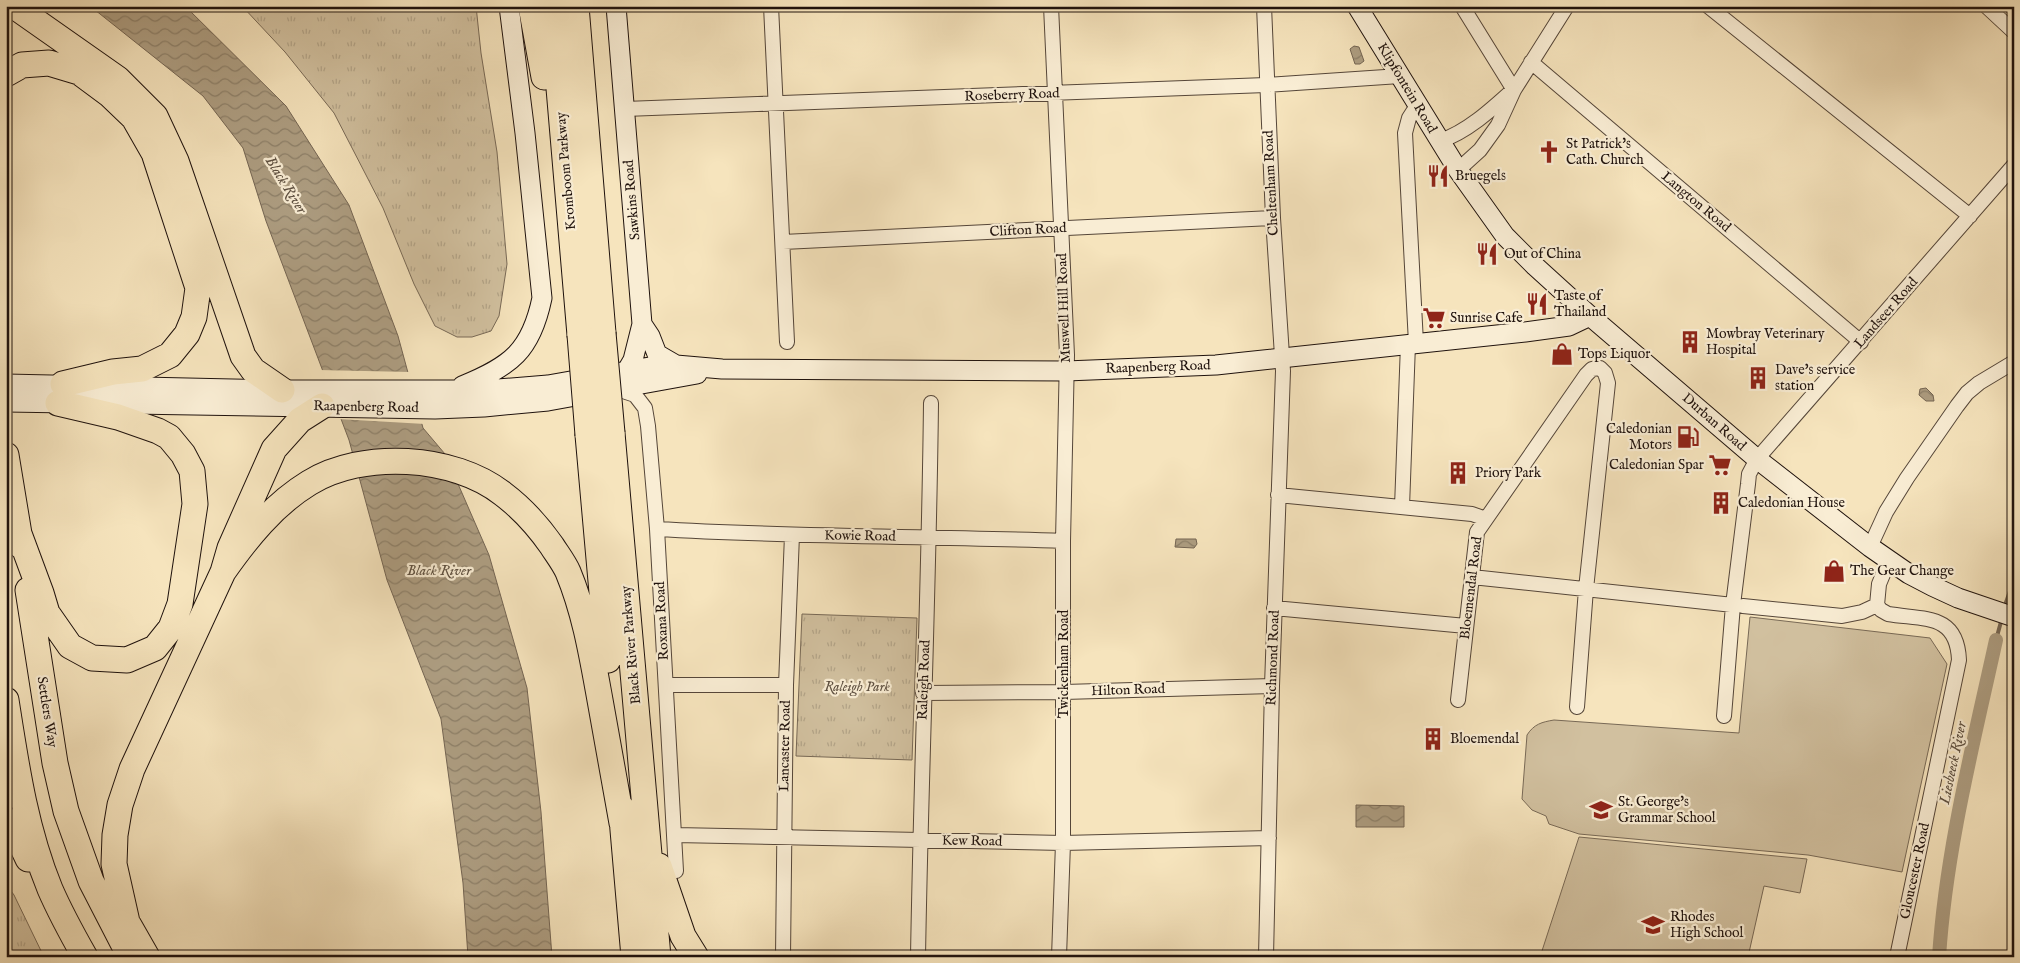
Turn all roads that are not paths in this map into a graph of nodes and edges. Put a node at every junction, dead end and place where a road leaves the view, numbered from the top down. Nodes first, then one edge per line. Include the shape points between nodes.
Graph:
1 (14, 6) edge
2 (509, 6) edge
3 (531, 6) edge
4 (552, 6) edge
5 (576, 6) edge
6 (616, 6) edge
7 (771, 6) edge
8 (1051, 6) edge
9 (1264, 6) edge
10 (1357, 6) edge
11 (1462, 6) edge
12 (1567, 6) edge
13 (1708, 6) edge
14 (1986, 6) edge
15 (2014, 32) edge
16 (1531, 62) junction
17 (6, 74) edge
18 (1400, 76) junction
19 (1266, 85) junction
20 (1514, 90) junction
21 (1054, 93) junction
22 (776, 104) junction
23 (1418, 104) junction
24 (624, 109) junction
25 (1440, 141) junction
26 (2014, 165) edge
27 (1458, 170) junction
28 (1970, 216) junction
29 (1273, 218) junction
30 (1060, 228) junction
31 (571, 232) junction
32 (783, 242) junction
33 (1590, 316) junction
34 (642, 324) junction
35 (591, 334) junction
36 (787, 342) dead end
37 (1861, 342) junction
38 (1412, 344) junction
39 (1281, 360) junction
40 (2014, 362) edge
41 (676, 365) junction
42 (722, 368) junction
43 (1066, 370) junction
44 (626, 371) junction
45 (6, 384) edge
46 (616, 389) junction
47 (282, 390) junction
48 (452, 390) junction
49 (31, 393) junction
50 (60, 394) junction
51 (324, 401) junction
52 (6, 402) edge
53 (931, 403) dead end
54 (600, 434) junction
55 (6, 454) edge
56 (1757, 459) junction
57 (1278, 495) junction
58 (1402, 507) junction
59 (1486, 519) junction
60 (657, 529) junction
61 (18, 531) junction
62 (792, 535) junction
63 (930, 536) junction
64 (1063, 541) junction
65 (1870, 547) junction
66 (1889, 560) junction
67 (223, 572) junction
68 (1472, 577) junction
69 (1586, 589) junction
70 (1738, 605) junction
71 (1877, 605) junction
72 (1274, 608) junction
73 (2014, 617) edge
74 (1466, 626) junction
75 (666, 685) junction
76 (786, 685) junction
77 (1272, 686) junction
78 (1064, 692) junction
79 (923, 693) junction
80 (6, 700) edge
81 (1458, 700) dead end
82 (1577, 706) dead end
83 (1724, 716) dead end
84 (6, 820) edge
85 (622, 823) junction
86 (647, 835) junction
87 (675, 835) junction
88 (784, 838) junction
89 (1269, 838) junction
90 (920, 840) junction
91 (1064, 843) junction
92 (676, 871) dead end
93 (59, 910) junction
94 (85, 957) edge
95 (132, 957) edge
96 (147, 957) edge
97 (634, 957) edge
98 (658, 957) edge
99 (696, 957) edge
100 (783, 957) edge
101 (918, 957) edge
102 (1060, 957) edge
103 (1266, 957) edge
104 (1897, 957) edge

1 - 47 highway via 118,79 155,116 176,161 243,356 253,370
2 - 48 main road via 542,298 534,329 518,354 504,366
3 - 31 highway
4 - 31 highway, Kromboom Parkway
5 - 35 highway, Kromboom Parkway
6 - 24 main road, Sawkins Road
7 - 22 street
8 - 21 street, Muswell Hill Road
9 - 19 street, Cheltenham Road
10 - 18 main road, Klipfontein Road
11 - 20 street
12 - 16 street
13 - 28 street
14 - 15 street
16 - 20 street
16 - 37 street, Langton Road
17 - 50 highway via 22,65 49,63 79,72 134,118 154,153 198,288 194,317 187,334 170,355 142,369 114,372
18 - 19 street, Roseberry Road
18 - 23 main road, Klipfontein Road
19 - 21 street, Roseberry Road
19 - 29 street, Cheltenham Road
20 - 25 street via 1455,136
20 - 27 street via 1498,125 1480,150
21 - 22 street, Roseberry Road
21 - 30 street, Muswell Hill Road
22 - 24 street, Roseberry Road
22 - 32 street
23 - 25 main road, Klipfontein Road
23 - 38 street via 1408,118 1404,133
24 - 34 main road, Sawkins Road
25 - 27 main road, Klipfontein Road
26 - 28 street, Landseer Road
27 - 33 main road, Durban Road via 1505,236
28 - 37 street, Landseer Road
29 - 30 street, Clifton Road
29 - 39 street, Cheltenham Road
30 - 32 street, Clifton Road
30 - 43 street, Muswell Hill Road
31 - 35 highway, Kromboom Parkway
32 - 36 street
33 - 38 main road, Raapenberg Road via 1569,326
33 - 56 main road, Durban Road
34 - 41 main road via 656,354
34 - 44 main road, Sawkins Road via 633,360
35 - 54 highway, Black River Parkway, bridge
37 - 56 street, Landseer Road
38 - 39 main road, Raapenberg Road
38 - 58 street
39 - 43 main road, Raapenberg Road
39 - 57 street, Richmond Road
40 - 65 street via 1967,393 1890,505
41 - 42 main road, Raapenberg Road
41 - 44 main road, Raapenberg Road
42 - 43 main road, Raapenberg Road
42 - 46 main road, Raapenberg Road
43 - 64 street, Twickenham Road
44 - 46 main road, Sawkins Road
44 - 48 main road, Raapenberg Road via 519,388
45 - 49 main road, Raapenberg Road
46 - 51 main road, Raapenberg Road via 484,408 423,409
46 - 60 street, Roxana Road via 635,396 645,408
47 - 50 main road, Raapenberg Road
47 - 51 main road, Raapenberg Road
48 - 51 main road, Raapenberg Road via 420,390
49 - 50 main road, Raapenberg Road
49 - 52 main road, Raapenberg Road
50 - 51 main road, Raapenberg Road
50 - 61 highway via 170,437 192,471 195,504 180,604 172,628 155,648 127,660 92,658 70,646 47,613
51 - 67 highway via 300,420 274,449 230,548
53 - 63 street, Raleigh Road
54 - 85 highway, Black River Parkway
54 - 86 highway, Black River Parkway
55 - 61 highway, Settlers Way
56 - 65 main road, Durban Road
56 - 70 street via 1749,479
57 - 58 street
57 - 72 street, Richmond Road
58 - 59 street via 1472,514
59 - 68 street, Bloemendal Road via 1477,532
59 - 69 street, Bloemendal Road via 1586,375 1592,369 1600,368 1606,373 1608,383
60 - 62 street, Kowie Road
60 - 75 street, Roxana Road
61 - 95 highway, Settlers Way via 55,763 66,811 94,888
62 - 63 street, Kowie Road
62 - 76 street, Lancaster Road
63 - 64 street, Kowie Road
63 - 79 street, Raleigh Road
64 - 78 street, Twickenham Road
65 - 66 main road, Durban Road
66 - 71 street via 1879,584
66 - 73 main road, Durban Road via 1932,586
67 - 85 highway via 272,510 310,483 331,473 373,462 433,464 475,478 502,493 536,523 567,570 588,634
67 - 96 highway via 132,769 120,805 114,864 127,922
68 - 69 street
68 - 74 street, Bloemendal Road
69 - 70 street
69 - 82 street
70 - 71 street via 1842,616
70 - 83 street
71 - 104 street, Gloucester Road via 1888,614 1947,626 1956,640 1959,654 1958,674
72 - 74 street
72 - 77 street, Richmond Road
74 - 81 street, Bloemendal Road
75 - 76 street
75 - 87 street, Roxana Road
76 - 88 street, Lancaster Road
77 - 78 street, Hilton Road
77 - 89 street, Richmond Road
78 - 79 street, Hilton Road
78 - 91 street, Twickenham Road
79 - 90 street, Raleigh Road
80 - 93 highway via 26,815 40,863
84 - 93 highway via 19,840 49,906
85 - 97 highway, Black River Parkway
86 - 98 highway, Black River Parkway
86 - 99 highway via 683,936
87 - 88 street, Kew Road
87 - 92 street, Roxana Road
88 - 90 street, Kew Road
88 - 100 street, Lancaster Road
89 - 91 street, Kew Road
89 - 103 street, Richmond Road
90 - 91 street, Kew Road
90 - 101 street, Raleigh Road
91 - 102 street, Twickenham Road
93 - 94 highway

